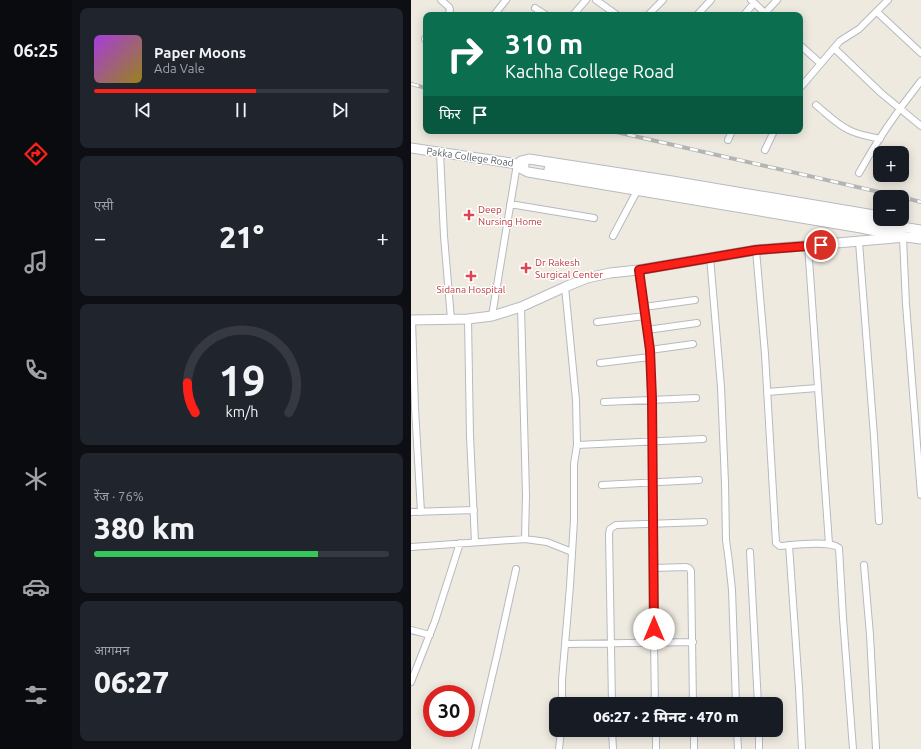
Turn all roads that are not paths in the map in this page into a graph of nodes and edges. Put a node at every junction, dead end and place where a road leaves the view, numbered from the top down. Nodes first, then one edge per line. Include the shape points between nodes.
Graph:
1 (441, 0) edge
2 (506, 0) edge
3 (586, 0) edge
4 (596, 0) edge
5 (663, 0) edge
6 (711, 0) edge
7 (777, 0) edge
8 (888, 0) edge
9 (752, 2) edge
10 (535, 8) dead end
11 (449, 12) edge
12 (496, 12) edge
13 (541, 12) edge
14 (576, 12) edge
15 (613, 12) edge
16 (652, 12) edge
17 (700, 12) edge
18 (746, 12) edge
19 (764, 12) edge
20 (768, 12) edge
21 (877, 12) junction
22 (803, 48) edge
23 (833, 48) junction
24 (921, 53) edge
25 (820, 63) junction
26 (921, 81) edge
27 (803, 84) edge
28 (816, 105) dead end
29 (899, 109) junction
30 (921, 126) edge
31 (731, 134) edge
32 (773, 134) edge
33 (880, 139) junction
34 (728, 140) dead end
35 (411, 148) edge
36 (765, 150) dead end
37 (439, 153) junction
38 (518, 164) junction
39 (859, 172) dead end
40 (637, 191) junction
41 (510, 204) junction
42 (873, 215) edge
43 (594, 218) dead end
44 (921, 230) edge
45 (613, 236) dead end
46 (904, 238) junction
47 (921, 239) edge
48 (859, 242) junction
49 (808, 245) junction
50 (756, 250) junction
51 (710, 258) junction
52 (639, 270) junction
53 (565, 286) junction
54 (695, 300) dead end
55 (521, 307) junction
56 (644, 307) junction
57 (492, 316) junction
58 (645, 316) junction
59 (467, 319) junction
60 (412, 320) edge
61 (451, 320) junction
62 (597, 322) dead end
63 (697, 323) dead end
64 (647, 330) junction
65 (693, 344) dead end
66 (650, 353) junction
67 (600, 363) dead end
68 (817, 388) junction
69 (767, 392) junction
70 (697, 398) dead end
71 (652, 399) junction
72 (604, 402) dead end
73 (703, 440) dead end
74 (653, 441) junction
75 (577, 445) junction
76 (699, 480) dead end
77 (653, 482) junction
78 (602, 485) dead end
79 (921, 495) edge
80 (474, 510) junction
81 (411, 512) edge
82 (421, 512) junction
83 (704, 522) dead end
84 (879, 522) dead end
85 (653, 523) junction
86 (525, 539) junction
87 (475, 542) junction
88 (460, 543) junction
89 (829, 544) junction
90 (789, 546) junction
91 (411, 547) edge
92 (572, 552) junction
93 (750, 552) dead end
94 (864, 566) dead end
95 (653, 568) junction
96 (516, 569) dead end
97 (411, 630) edge
98 (430, 635) junction
99 (611, 642) junction
100 (653, 642) junction
101 (693, 642) junction
102 (565, 644) junction
103 (411, 682) edge
104 (562, 697) edge
105 (612, 697) edge
106 (655, 697) edge
107 (693, 697) edge
108 (736, 697) edge
109 (758, 697) edge
110 (560, 737) edge
111 (612, 737) edge
112 (656, 737) edge
113 (694, 737) edge
114 (737, 737) edge
115 (759, 737) edge
116 (475, 749) edge
117 (559, 749) edge
118 (613, 749) edge
119 (656, 749) edge
120 (694, 749) edge
121 (738, 749) edge
122 (759, 749) edge
123 (802, 749) edge
124 (853, 749) edge
125 (876, 749) edge

1 - 11 street via 449,7
2 - 12 street
3 - 14 street
4 - 15 street
5 - 16 street
6 - 17 street
7 - 20 street
8 - 21 street
9 - 18 street
9 - 19 street
10 - 13 street
21 - 23 street via 859,30 846,36
21 - 24 street
22 - 25 street
23 - 25 street
23 - 29 street
25 - 27 street
26 - 29 street
28 - 33 street via 848,130
29 - 30 street
29 - 33 street
31 - 34 street
32 - 36 street
33 - 39 street
35 - 37 street, Pakka College Road
37 - 38 street, Pakka College Road
37 - 61 street
38 - 40 street via 528,172
38 - 41 street
38 - 42 street via 529,159
38 - 44 street, Pakka College Road
40 - 45 street
40 - 46 street via 861,228
41 - 43 street
41 - 57 street
46 - 47 street
46 - 48 street
46 - 79 street via 906,304
48 - 49 street
48 - 84 street
49 - 50 street
49 - 68 street
50 - 51 street
50 - 69 street
51 - 52 street
51 - 108 street via 721,387 725,540 732,590
52 - 53 street via 610,273
52 - 56 street
53 - 55 street
53 - 75 street
54 - 56 street
55 - 57 street
55 - 86 street
56 - 58 street
57 - 59 street
58 - 62 street
58 - 64 street
59 - 61 street
59 - 80 street
60 - 61 street
60 - 82 street
63 - 64 street
64 - 66 street
65 - 66 street
66 - 67 street
66 - 71 street
68 - 69 street
68 - 89 street
69 - 90 street via 776,543 780,546
70 - 71 street
71 - 72 street
71 - 74 street
73 - 74 street
74 - 75 street
74 - 77 street
75 - 92 street
76 - 77 street
77 - 78 street
77 - 85 street
80 - 82 street
80 - 87 street
81 - 82 street
83 - 85 street
85 - 95 street
85 - 99 street via 616,525 610,529
86 - 87 street
86 - 92 street via 547,542
87 - 88 street
88 - 91 street
88 - 98 street
89 - 90 street
89 - 124 street via 837,546 840,551
90 - 123 street
92 - 102 street
93 - 109 street
94 - 125 street
95 - 100 street
95 - 101 street via 686,567 691,571
96 - 116 street
97 - 98 street
98 - 103 street
99 - 100 street
99 - 102 street
99 - 105 street
100 - 101 street
100 - 106 street
101 - 107 street
102 - 104 street
110 - 117 street
111 - 118 street
112 - 119 street
113 - 120 street
114 - 121 street
115 - 122 street

